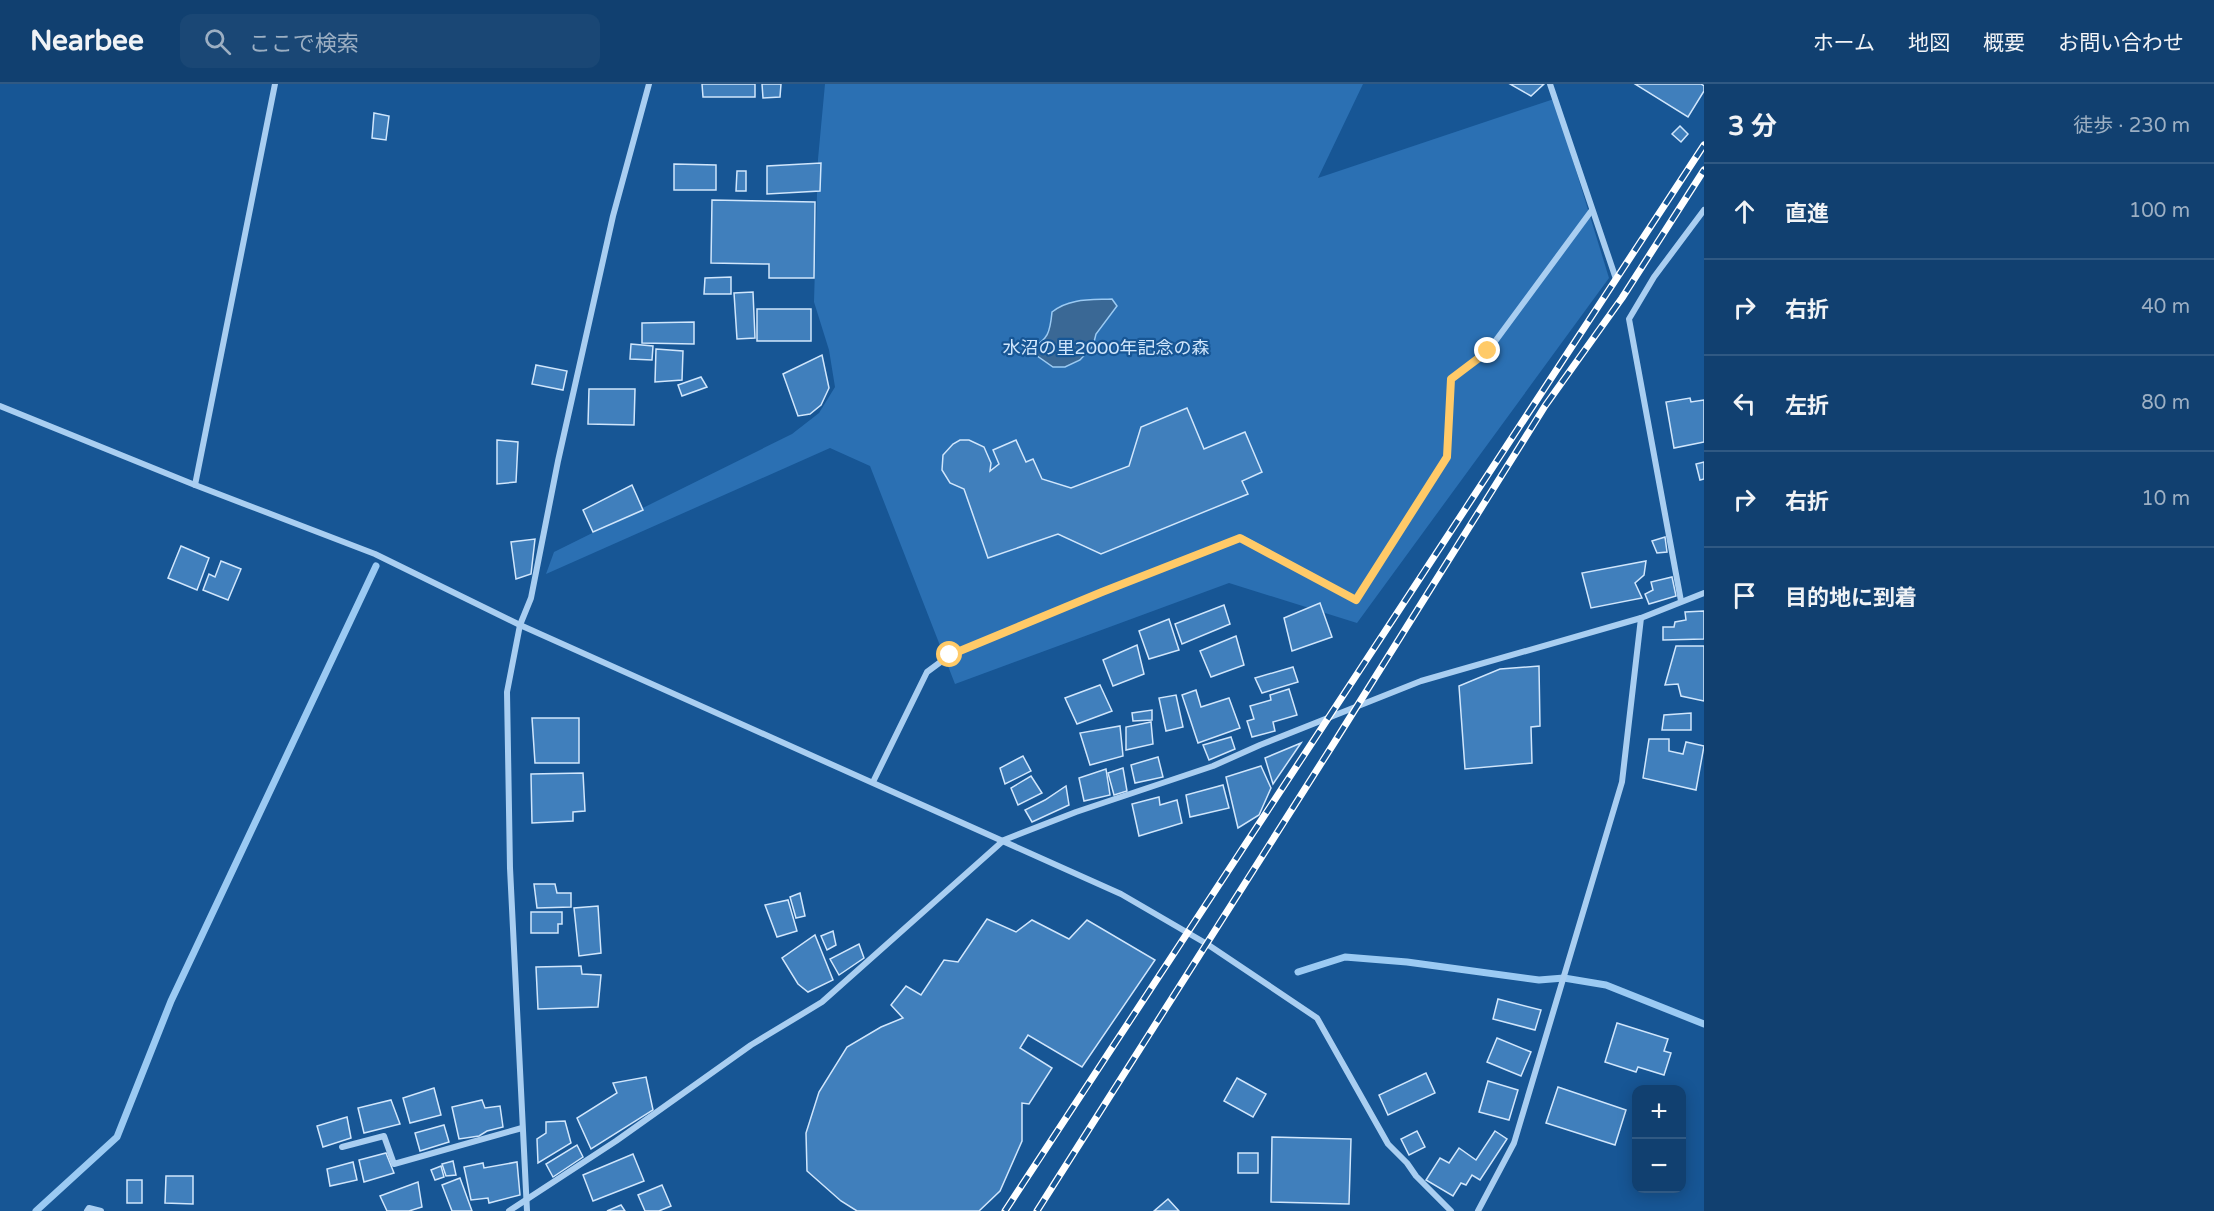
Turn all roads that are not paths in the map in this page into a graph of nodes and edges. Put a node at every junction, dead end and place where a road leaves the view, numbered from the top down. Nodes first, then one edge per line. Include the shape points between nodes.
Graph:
1 (275, 84) edge
2 (649, 84) edge
3 (1550, 84) edge
4 (1592, 210) junction
5 (1704, 210) edge
6 (1616, 279) dead end
7 (0, 406) edge
8 (195, 485) junction
9 (1704, 593) edge
10 (1681, 601) junction
11 (1641, 618) junction
12 (520, 625) junction
13 (873, 782) junction
14 (1004, 840) junction
15 (522, 1128) junction
16 (342, 1147) dead end
17 (525, 1200) junction
18 (87, 1211) edge
19 (101, 1211) edge
20 (509, 1211) edge
21 (527, 1211) edge
22 (1451, 1211) edge
23 (1478, 1211) edge

1 - 8 street
2 - 12 street via 613,216 531,598
3 - 4 street
4 - 6 street
4 - 13 street via 1488,351 1451,379 1447,457 1356,600 1240,538 950,655 927,672
5 - 10 street via 1654,277 1629,319
7 - 8 street
8 - 12 street via 375,554
9 - 10 street
10 - 11 street
11 - 14 street via 1421,681 1213,766
11 - 23 street via 1622,782 1514,1143
12 - 13 street
12 - 15 street via 507,692 510,868
13 - 14 street
14 - 17 street via 822,1002 751,1045
14 - 22 street via 1121,894 1187,931 1317,1018 1388,1144
15 - 16 street via 394,1164 384,1136
15 - 17 street
17 - 20 street
17 - 21 street
18 - 19 street

